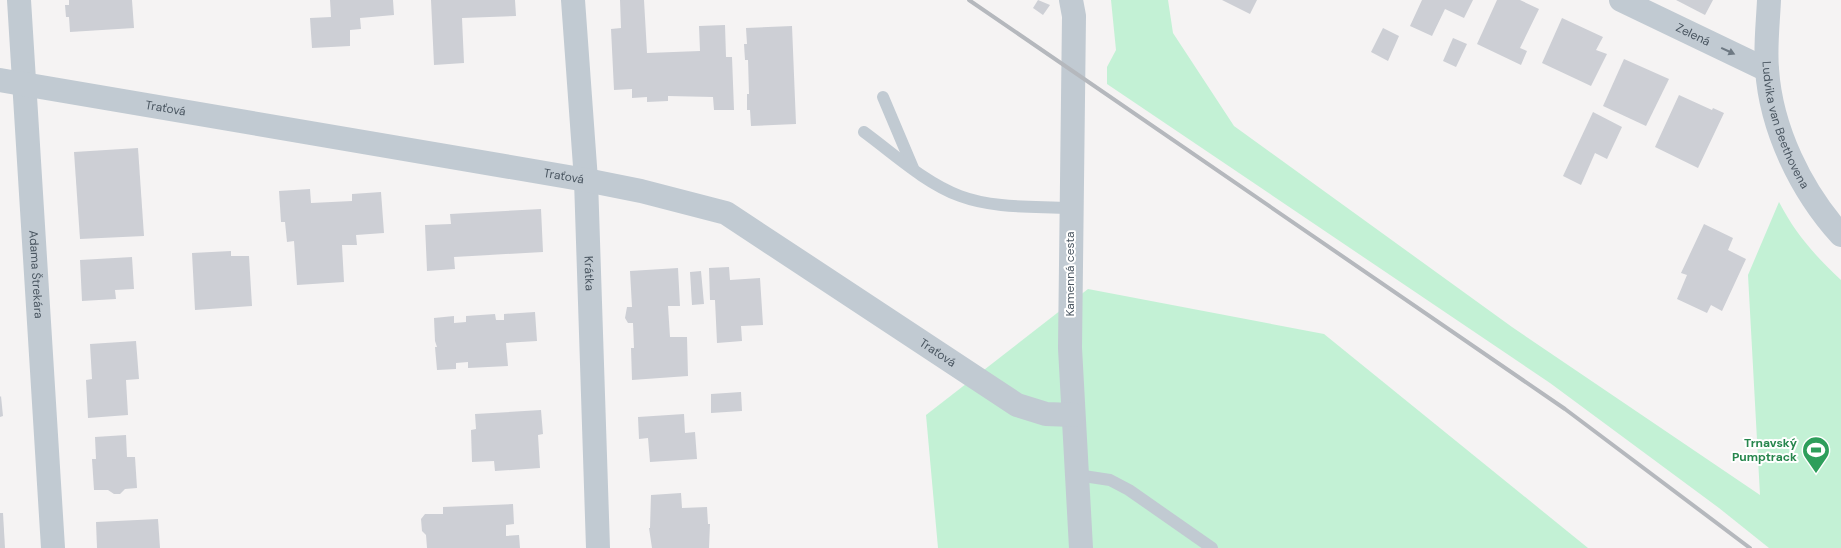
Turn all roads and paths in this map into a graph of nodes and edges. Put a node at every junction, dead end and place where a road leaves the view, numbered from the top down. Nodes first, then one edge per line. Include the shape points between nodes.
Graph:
1 (19, 0) edge
2 (573, 0) edge
3 (1071, 0) edge
4 (1621, 0) edge
5 (1769, 0) edge
6 (1767, 70) junction
7 (0, 80) edge
8 (24, 84) junction
9 (883, 97) dead end
10 (864, 132) dead end
11 (912, 168) junction
12 (586, 180) junction
13 (1070, 208) junction
14 (1841, 235) edge
15 (1073, 415) junction
16 (1077, 475) junction
17 (54, 548) edge
18 (598, 548) edge
19 (1081, 548) edge
20 (1212, 548) edge

1 - 8 street, Adama Štrekára
2 - 12 street, Krátka
3 - 13 street, Kamenná cesta via 1074,16
4 -> 6 street, Zelená
5 - 6 street, Ludvika van Beethovena
6 - 14 street, Ludvika van Beethovena via 1777,122 1791,159 1808,193
7 - 8 street, Traťová
8 - 12 street, Traťová
8 - 17 street, Adama Štrekára
9 - 11 lane
10 - 11 lane
11 - 13 lane via 960,196 992,204
12 - 15 street, Traťová via 726,213 1017,405 1046,414
12 - 18 street, Krátka
13 - 15 street, Kamenná cesta
15 - 16 street, Kamenná cesta
16 - 19 street, Kamenná cesta
16 - 20 lane via 1110,480 1129,490

